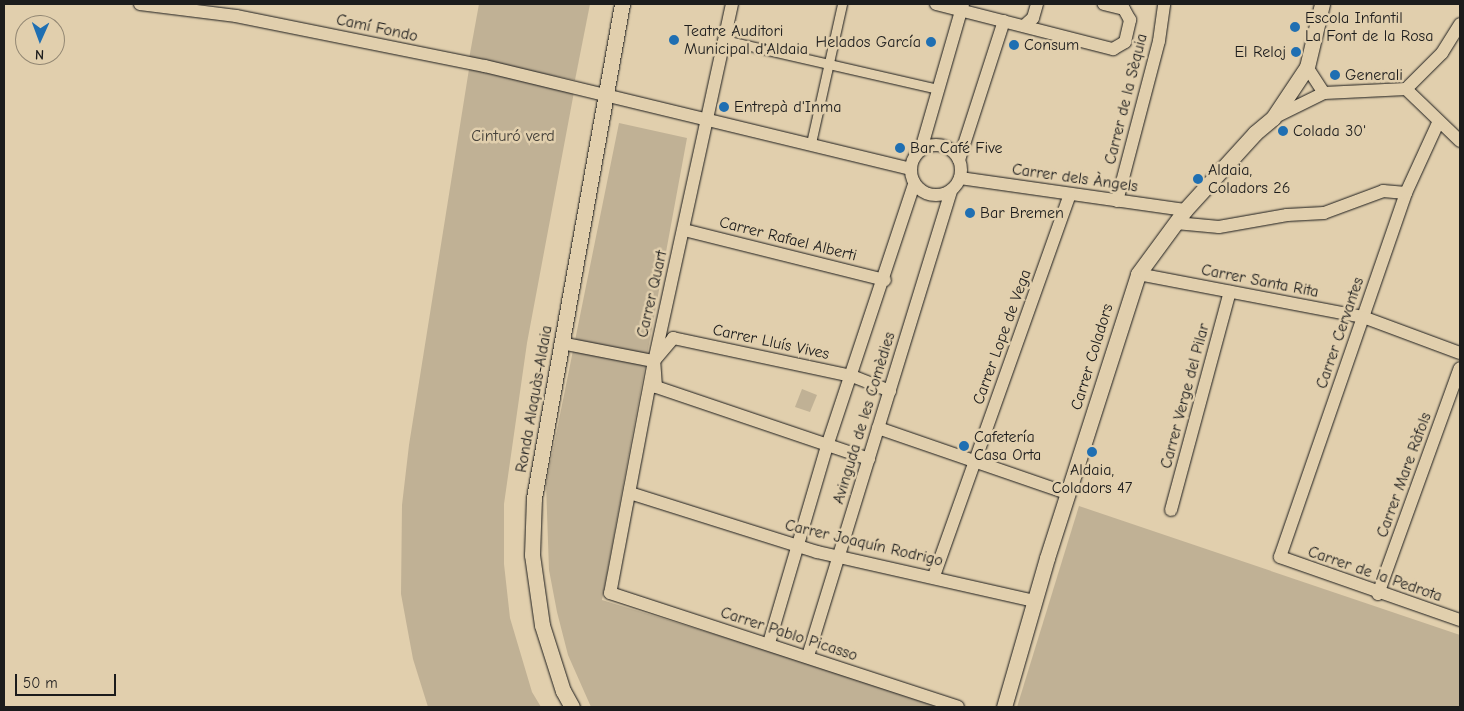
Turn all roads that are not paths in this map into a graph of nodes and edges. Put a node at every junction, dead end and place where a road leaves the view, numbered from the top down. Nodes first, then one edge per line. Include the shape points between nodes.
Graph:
1 (140, 4) edge
2 (622, 4) edge
3 (732, 4) edge
4 (842, 4) edge
5 (936, 4) edge
6 (1037, 4) edge
7 (1104, 4) edge
8 (1164, 4) edge
9 (1322, 4) edge
10 (963, 7) edge
11 (1004, 21) junction
12 (1460, 24) edge
13 (1024, 26) junction
14 (724, 40) junction
15 (829, 64) junction
16 (1307, 67) junction
17 (938, 89) junction
18 (1406, 90) junction
19 (1324, 93) junction
20 (605, 94) junction
21 (1273, 118) junction
22 (705, 119) junction
23 (1438, 123) junction
24 (1460, 140) edge
25 (811, 143) junction
26 (922, 146) junction
27 (960, 160) junction
28 (910, 169) junction
29 (960, 178) junction
30 (914, 184) junction
31 (951, 190) junction
32 (1406, 193) junction
33 (1070, 194) junction
34 (1117, 201) junction
35 (1185, 210) junction
36 (1176, 223) junction
37 (684, 230) junction
38 (1138, 274) junction
39 (885, 280) junction
40 (1230, 292) junction
41 (1363, 317) junction
42 (561, 343) junction
43 (1460, 353) edge
44 (654, 361) junction
45 (1460, 368) edge
46 (852, 376) junction
47 (890, 391) junction
48 (878, 428) junction
49 (827, 446) junction
50 (869, 459) junction
51 (974, 461) junction
52 (630, 493) junction
53 (1068, 493) junction
54 (1171, 510) dead end
55 (798, 547) junction
56 (838, 556) junction
57 (1280, 557) joint
58 (934, 576) junction
59 (610, 593) joint
60 (1378, 594) junction
61 (1035, 601) junction
62 (1460, 620) edge
63 (769, 643) junction
64 (808, 656) junction
65 (572, 707) edge
66 (958, 707) edge
67 (1004, 707) edge

1 - 20 street, Camí Fondo via 236,16
2 - 20 street, Ronda Alaquàs-Aldaia
3 - 14 street, Carrer Quart
4 - 15 street
5 - 10 street
6 - 13 street via 1033,18
7 - 13 street via 1124,9 1130,20 1125,42 1113,49
8 - 34 street, Carrer de la Sèquia via 1159,41
9 - 16 street, Carrer Coladors
10 - 11 street
10 - 17 street
11 - 13 street
11 - 27 street
12 - 18 street via 1442,52
14 - 15 street
14 - 22 street, Carrer Quart
15 - 17 street
15 - 25 street
16 - 19 street
16 - 21 street, Carrer Coladors
17 - 26 street
18 - 19 street
18 - 23 street
19 - 21 street
20 - 22 street
20 - 42 street, Ronda Alaquàs-Aldaia
21 - 35 street, Carrer Coladors via 1255,133
22 - 25 street
22 - 37 street, Carrer Quart
23 - 24 street
23 - 32 street, Carrer Cervantes
25 - 28 street
26 - 27 street via 943,147 954,152
26 - 28 street
27 - 29 street
28 - 30 street
29 - 31 street
29 - 33 street, Carrer dels Àngels
30 - 31 street via 929,194 940,195
30 - 39 street, Avinguda de les Comèdies
31 - 47 street, Avinguda de les Comèdies
32 - 36 street via 1383,191 1324,212 1219,226
32 - 41 street, Carrer Cervantes
33 - 34 street, Carrer dels Àngels
33 - 51 street, Carrer Lope de Vega
34 - 35 street, Carrer dels Àngels
35 - 36 street, Carrer Coladors
36 - 38 street, Carrer Coladors
37 - 39 street, Carrer Rafael Alberti
37 - 44 street, Carrer Quart
38 - 40 street, Carrer Santa Rita
38 - 53 street, Carrer Coladors
39 - 46 street, Avinguda de les Comèdies
40 - 41 street, Carrer Santa Rita
40 - 54 street, Carrer Verge del Pilar
41 - 43 street, Carrer Santa Rita
41 - 57 street, Carrer Cervantes
42 - 44 street
42 - 65 street, Ronda Alaquàs-Aldaia via 534,498 532,555 542,625
44 - 46 street, Carrer Lluís Vives via 673,338
44 - 49 street via 656,387
44 - 52 street, Carrer Quart
45 - 60 street, Carrer Mare Ràfols
46 - 47 street, Carrer Lluís Vives
46 - 49 street, Avinguda de les Comèdies
47 - 48 street, Avinguda de les Comèdies
48 - 50 street, Avinguda de les Comèdies
48 - 51 street
49 - 50 street
49 - 55 street, Avinguda de les Comèdies
50 - 56 street, Avinguda de les Comèdies
51 - 53 street
51 - 58 street, Carrer Lope de Vega
52 - 55 street, Carrer Joaquín Rodrigo
52 - 59 street, Carrer Quart
53 - 61 street, Carrer Coladors
55 - 56 street, Carrer Joaquín Rodrigo
55 - 63 street, Avinguda de les Comèdies
56 - 58 street, Carrer Joaquín Rodrigo
56 - 64 street, Avinguda de les Comèdies
57 - 60 street, Carrer de la Pedrota
58 - 61 street, Carrer Joaquín Rodrigo
59 - 63 street, Carrer Pablo Picasso
60 - 62 street, Carrer de la Pedrota
61 - 67 street, Carrer Coladors
63 - 64 street, Carrer Pablo Picasso
64 - 66 street, Carrer Pablo Picasso

